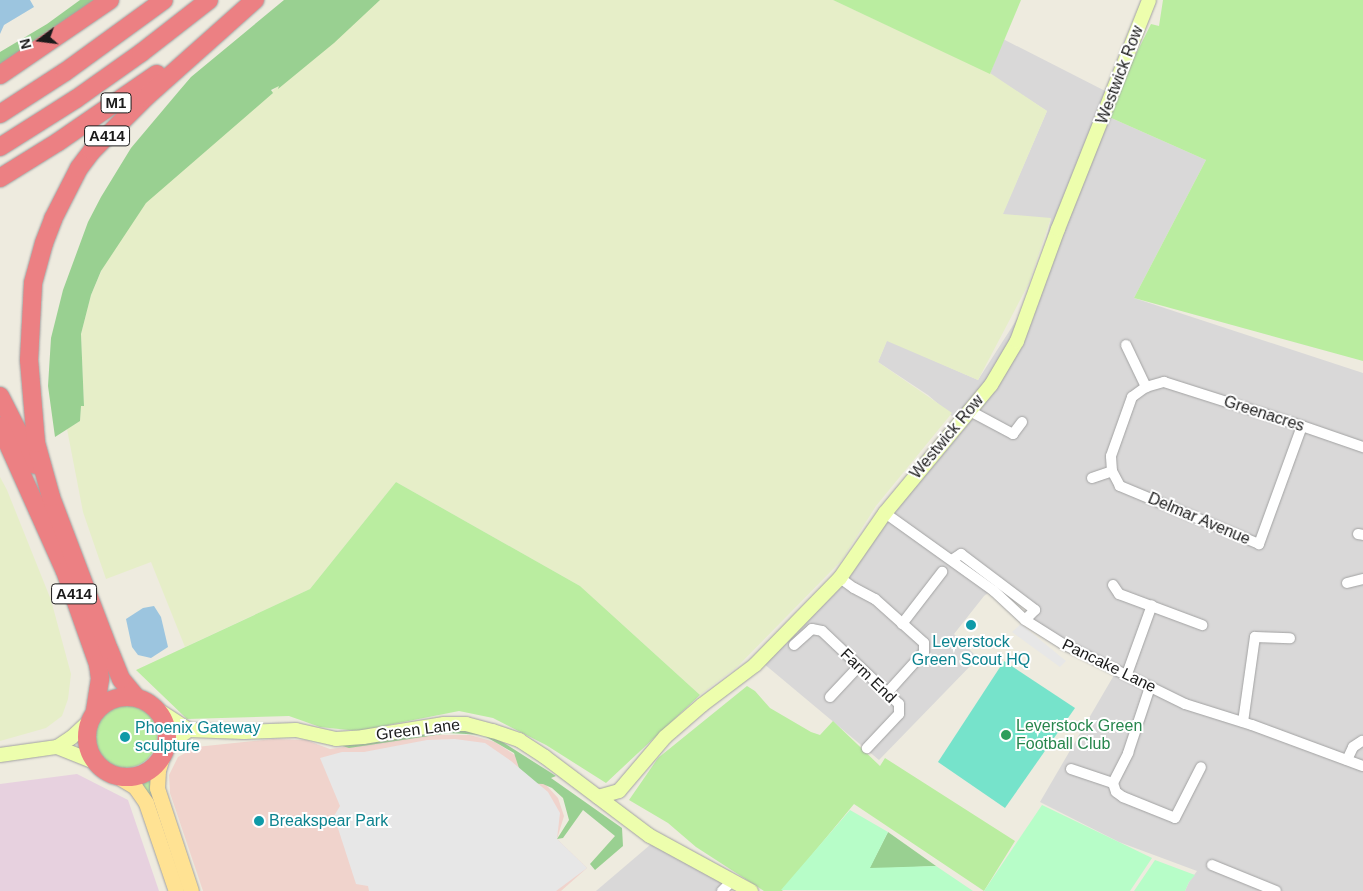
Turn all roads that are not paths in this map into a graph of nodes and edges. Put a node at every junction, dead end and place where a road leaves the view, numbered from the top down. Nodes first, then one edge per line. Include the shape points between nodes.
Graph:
1 (110, 0) edge
2 (164, 0) edge
3 (209, 0) edge
4 (255, 0) edge
5 (1149, 0) edge
6 (228, 22) junction
7 (0, 75) edge
8 (0, 114) edge
9 (0, 147) edge
10 (0, 178) edge
11 (1126, 345) dead end
12 (1146, 387) junction
13 (0, 396) edge
14 (970, 411) junction
15 (1022, 422) dead end
16 (0, 426) edge
17 (1302, 426) junction
18 (0, 438) edge
19 (1363, 447) edge
20 (1112, 471) junction
21 (1092, 478) dead end
22 (27, 482) junction
23 (52, 496) junction
24 (884, 513) junction
25 (942, 572) dead end
26 (840, 578) junction
27 (1363, 579) edge
28 (1347, 582) dead end
29 (1113, 585) dead end
30 (1152, 605) junction
31 (902, 624) junction
32 (1202, 625) dead end
33 (1290, 638) dead end
34 (794, 645) dead end
35 (859, 666) junction
36 (1127, 674) junction
37 (1150, 687) junction
38 (887, 693) junction
39 (136, 697) junction
40 (830, 697) dead end
41 (155, 708) junction
42 (93, 716) junction
43 (1243, 722) junction
44 (189, 730) junction
45 (1362, 741) edge
46 (57, 747) junction
47 (868, 748) dead end
48 (164, 750) junction
49 (0, 755) edge
50 (1347, 760) junction
51 (97, 764) junction
52 (1363, 766) edge
53 (1201, 767) dead end
54 (1071, 769) dead end
55 (117, 776) junction
56 (1113, 783) junction
57 (619, 791) junction
58 (598, 797) junction
59 (621, 815) junction
60 (1212, 865) dead end
61 (732, 881) junction
62 (176, 891) edge
63 (191, 891) edge
64 (722, 891) edge
65 (751, 891) edge
66 (1276, 891) edge

1 - 7 highway
2 - 8 highway via 65,72
3 - 9 highway, M1 via 76,99
4 - 6 highway, A414
5 - 14 street, Westwick Row via 1017,342 991,385
6 - 10 highway, M1 via 121,99
6 - 23 highway, A414 via 92,151 63,196 44,243 33,282 29,360 36,443
11 - 12 street
12 - 17 street, Greenacres via 1164,382
12 - 20 street via 1132,397 1111,456
13 - 23 highway
14 - 15 street via 1013,434
14 - 24 street, Westwick Row
16 - 22 highway, A414
17 - 19 street, Greenacres
17 - 20 street, Delmar Avenue via 1259,544 1120,486
18 - 22 highway
20 - 21 street
22 - 42 highway, A414 via 65,571 98,664 100,679
23 - 39 highway, A414 via 120,678
24 - 26 street, Westwick Row
24 - 36 street, Pancake Lane via 952,560 961,554 997,588 1035,610 1024,620 1063,644
25 - 31 street
26 - 31 street via 875,599
26 - 57 street, Westwick Row via 754,665 666,737
27 - 28 street
29 - 30 street via 1119,594
30 - 32 street
30 - 36 street
31 - 38 street via 924,643 924,652
33 - 43 street via 1255,637
34 - 35 street, Farm End via 812,629 822,631
35 - 38 street, Farm End
35 - 40 street
36 - 37 street, Pancake Lane
37 - 43 street, Pancake Lane via 1185,704
37 - 56 street via 1128,753
38 - 47 street, Farm End via 899,704 900,714
39 - 41 highway
39 - 42 highway via 109,700
41 - 44 street
41 - 48 highway via 167,732
42 - 46 street
42 - 51 highway via 87,742
43 - 50 street, Pancake Lane
44 - 48 street
44 - 58 street, Green Lane via 296,730 336,739 423,726 466,724 519,740
45 - 50 street via 1353,747
46 - 49 street
46 - 51 street
48 - 55 highway via 149,771 128,777
48 - 63 main road via 157,788
50 - 52 street, Pancake Lane
51 - 55 highway
53 - 56 street via 1175,818 1124,797 1116,792
54 - 56 street
55 - 62 main road via 135,788 146,803
57 - 58 street
57 - 59 street
58 - 59 street, Green Lane
59 - 61 street, Green Lane via 650,836
60 - 66 street
61 - 64 street
61 - 65 street, Green Lane

